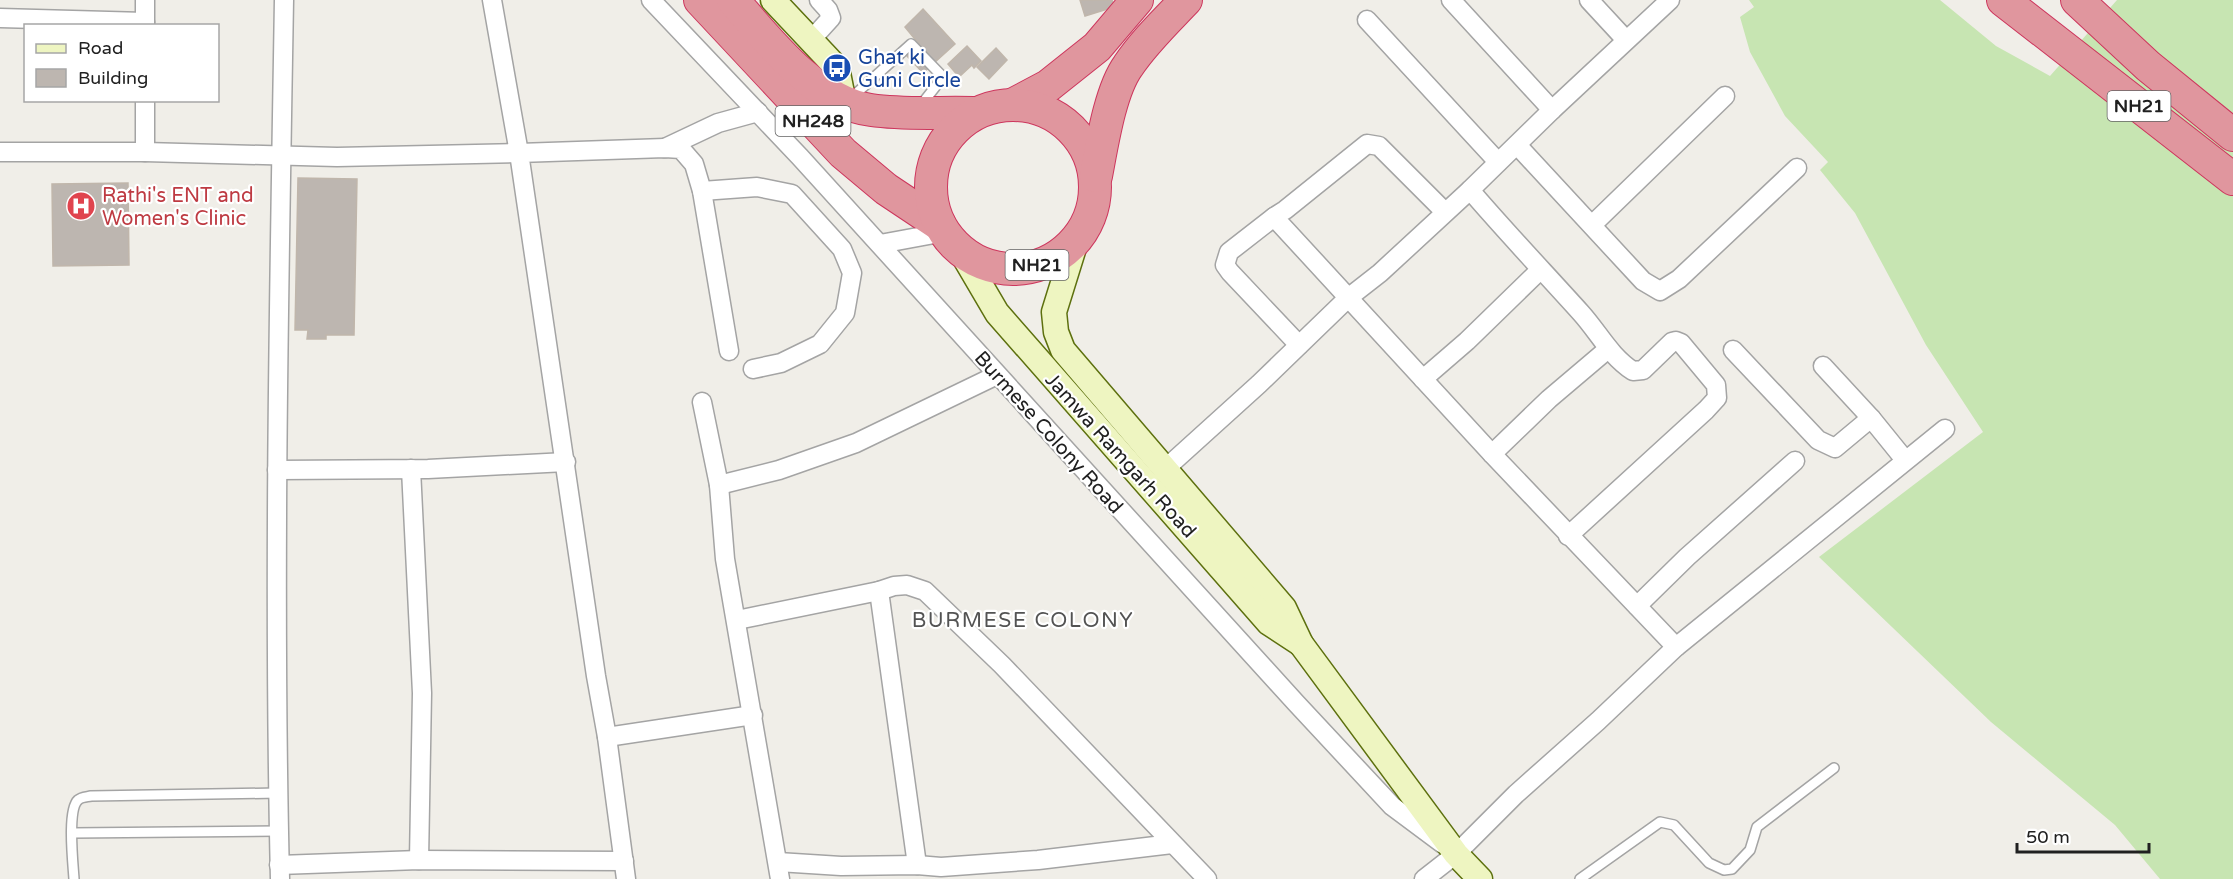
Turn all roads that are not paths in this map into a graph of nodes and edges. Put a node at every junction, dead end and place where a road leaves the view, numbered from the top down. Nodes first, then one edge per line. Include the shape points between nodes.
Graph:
1 (145, 0) edge
2 (284, 0) edge
3 (492, 0) edge
4 (651, 0) edge
5 (700, 0) edge
6 (733, 0) edge
7 (773, 0) edge
8 (819, 0) edge
9 (1137, 0) edge
10 (1186, 0) edge
11 (1451, 0) edge
12 (1589, 0) edge
13 (1670, 0) edge
14 (2003, 0) edge
15 (2077, 0) edge
16 (10, 12) edge
17 (1367, 20) dead end
18 (145, 24) edge
19 (811, 39) junction
20 (1626, 40) junction
21 (1725, 96) dead end
22 (145, 102) edge
23 (844, 102) junction
24 (1014, 104) junction
25 (1552, 110) junction
26 (758, 112) junction
27 (915, 112) junction
28 (973, 113) junction
29 (2233, 135) edge
30 (1517, 145) junction
31 (665, 148) junction
32 (0, 152) edge
33 (145, 152) junction
34 (519, 153) junction
35 (281, 156) junction
36 (1498, 162) junction
37 (1797, 168) dead end
38 (1095, 177) junction
39 (2233, 179) edge
40 (1470, 190) junction
41 (702, 191) junction
42 (1445, 212) junction
43 (1274, 217) junction
44 (1592, 225) junction
45 (948, 236) junction
46 (1077, 238) junction
47 (880, 244) junction
48 (1540, 270) junction
49 (1348, 298) junction
50 (1299, 345) junction
51 (1608, 348) junction
52 (1732, 350) dead end
53 (729, 351) dead end
54 (1823, 366) dead end
55 (753, 369) dead end
56 (997, 375) junction
57 (1423, 379) junction
58 (702, 402) dead end
59 (1871, 418) junction
60 (1945, 429) dead end
61 (1492, 454) junction
62 (1905, 460) junction
63 (1795, 461) dead end
64 (566, 462) junction
65 (411, 469) junction
66 (1165, 469) junction
67 (277, 470) junction
68 (719, 485) junction
69 (1568, 536) junction
70 (879, 591) junction
71 (1637, 606) junction
72 (737, 620) junction
73 (1301, 644) junction
74 (1676, 647) junction
75 (753, 715) junction
76 (607, 736) junction
77 (1834, 768) dead end
78 (278, 793) junction
79 (278, 831) junction
80 (73, 833) junction
81 (1172, 844) junction
82 (1456, 854) junction
83 (419, 860) junction
84 (917, 865) junction
85 (625, 870) edge
86 (779, 871) edge
87 (279, 872) edge
88 (74, 879) edge
89 (1207, 879) edge
90 (1424, 879) edge
91 (1480, 879) edge
92 (1580, 879) edge

1 - 18 street
2 - 35 street
3 - 34 street
4 - 26 street, Burmese Colony Road
5 - 45 highway, Jamwa Ramgarh Road / NH248 via 843,153
6 - 23 highway, NH248 via 809,80
7 - 19 main road
8 - 19 street via 831,18
9 - 24 highway, NH21 via 1097,46 1048,86
10 - 38 highway, NH21 via 1126,68 1110,108
11 - 25 street
12 - 20 street
13 - 20 street
14 - 39 highway, NH21
15 - 29 highway, NH21 via 2148,66
16 - 18 street
17 - 36 street
19 - 23 main road via 837,68
20 - 25 street
21 - 44 street
22 - 33 street
23 - 27 highway, NH248 via 870,110
23 - 27 lane via 911,44 943,77
24 - 28 highway, NH21 via 1004,103
24 - 38 highway, NH21 via 1036,106 1065,121 1086,146
25 - 30 street
26 - 31 street via 718,123
26 - 47 street, Burmese Colony Road
27 - 28 highway, NH248
28 - 45 highway, NH21 via 950,135 933,162 930,195
30 - 36 street
30 - 44 street
31 - 34 street
31 - 41 street via 681,149 694,164
32 - 33 street
33 - 35 street
34 - 35 street
34 - 64 street
35 - 67 street
36 - 40 street
37 - 44 street via 1679,279 1660,291 1643,281
38 - 46 highway, NH21 via 1092,209
40 - 42 street
40 - 48 street
41 - 53 street
41 - 55 street via 757,187 792,194 842,249 852,273 845,313 820,344 781,363
42 - 43 street via 1378,146 1367,144
42 - 49 street
43 - 49 street
43 - 50 street via 1229,252 1226,265
45 - 46 highway, NH21 via 988,268 1023,270 1050,261
45 - 47 street
45 - 73 main road, Jamwa Ramgarh Road via 997,314 1269,623
46 - 66 main road, Jamwa Ramgarh Road via 1054,312 1056,332 1063,350
47 - 56 street, Burmese Colony Road
48 - 51 street
48 - 57 street
49 - 50 street
49 - 57 street
50 - 66 street
51 - 61 street
51 - 69 street via 1633,371 1643,370 1676,341 1716,385 1718,398
52 - 59 street via 1818,440 1835,448
54 - 59 street
56 - 68 street via 856,443 779,470
56 - 82 street, Burmese Colony Road via 1392,806
57 - 61 street
58 - 68 street
59 - 62 street
60 - 62 street
61 - 69 street
62 - 74 street
63 - 71 street
64 - 65 street
64 - 76 street
65 - 67 street
65 - 83 street via 422,693
66 - 73 main road, Jamwa Ramgarh Road via 1284,608
67 - 78 street
68 - 72 street via 725,558
69 - 71 street
70 - 72 street
70 - 81 street via 907,585 925,591 1002,665
70 - 84 street
71 - 74 street
72 - 75 street
73 - 82 main road, Jamwa Ramgarh Road
74 - 82 street
75 - 76 street
75 - 86 street
76 - 85 street
77 - 92 lane via 1757,827 1750,850 1732,868 1724,870 1709,863 1674,825 1660,822
78 - 79 street
78 - 80 lane via 79,798 71,817
79 - 80 lane
79 - 87 street
80 - 88 lane
81 - 84 street via 1038,860
81 - 89 street
82 - 90 street
82 - 91 main road, Jamwa Ramgarh Road
83 - 85 street
83 - 87 street
84 - 86 street

